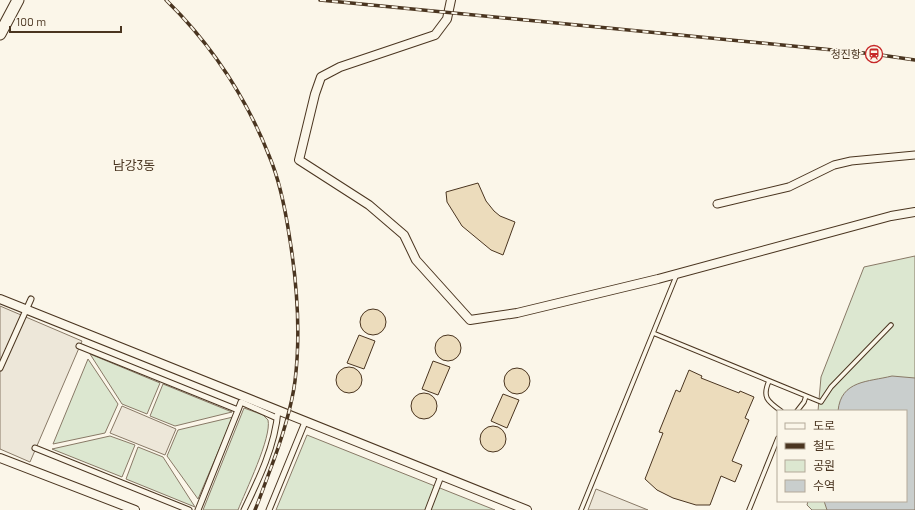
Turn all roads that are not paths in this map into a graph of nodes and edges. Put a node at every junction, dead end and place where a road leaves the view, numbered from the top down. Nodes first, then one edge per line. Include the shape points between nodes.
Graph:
1 (18, 0) edge
2 (451, 0) edge
3 (0, 34) edge
4 (915, 155) edge
5 (717, 204) dead end
6 (915, 212) edge
7 (678, 274) junction
8 (0, 299) edge
9 (31, 299) dead end
10 (26, 309) junction
11 (890, 324) dead end
12 (653, 333) junction
13 (79, 346) dead end
14 (0, 368) edge
15 (769, 380) junction
16 (806, 396) junction
17 (238, 410) junction
18 (780, 410) edge
19 (797, 410) edge
20 (278, 414) junction
21 (305, 422) junction
22 (777, 440) edge
23 (36, 448) dead end
24 (0, 458) edge
25 (441, 476) junction
26 (135, 510) edge
27 (189, 510) edge
28 (198, 510) edge
29 (244, 510) edge
30 (269, 510) edge
31 (428, 510) edge
32 (527, 510) edge
33 (581, 510) edge
34 (749, 510) edge

1 - 3 highway
2 - 7 street via 447,19 435,35 340,67 321,77 299,160 369,206 404,234 416,260 470,320 517,313
4 - 5 street via 834,165 789,187
6 - 7 street via 891,216
7 - 12 lane
8 - 10 street
9 - 10 street
10 - 14 street
10 - 20 street
11 - 16 lane via 831,387 821,402
12 - 15 lane
12 - 33 lane
13 - 17 street
15 - 16 lane
15 - 18 lane via 765,393 767,399
16 - 19 lane
17 - 20 street via 241,402
17 - 28 street
20 - 21 street
20 - 29 street via 267,459
21 - 25 street
21 - 30 street
22 - 34 lane
23 - 27 street
24 - 26 street
25 - 31 street
25 - 32 street

